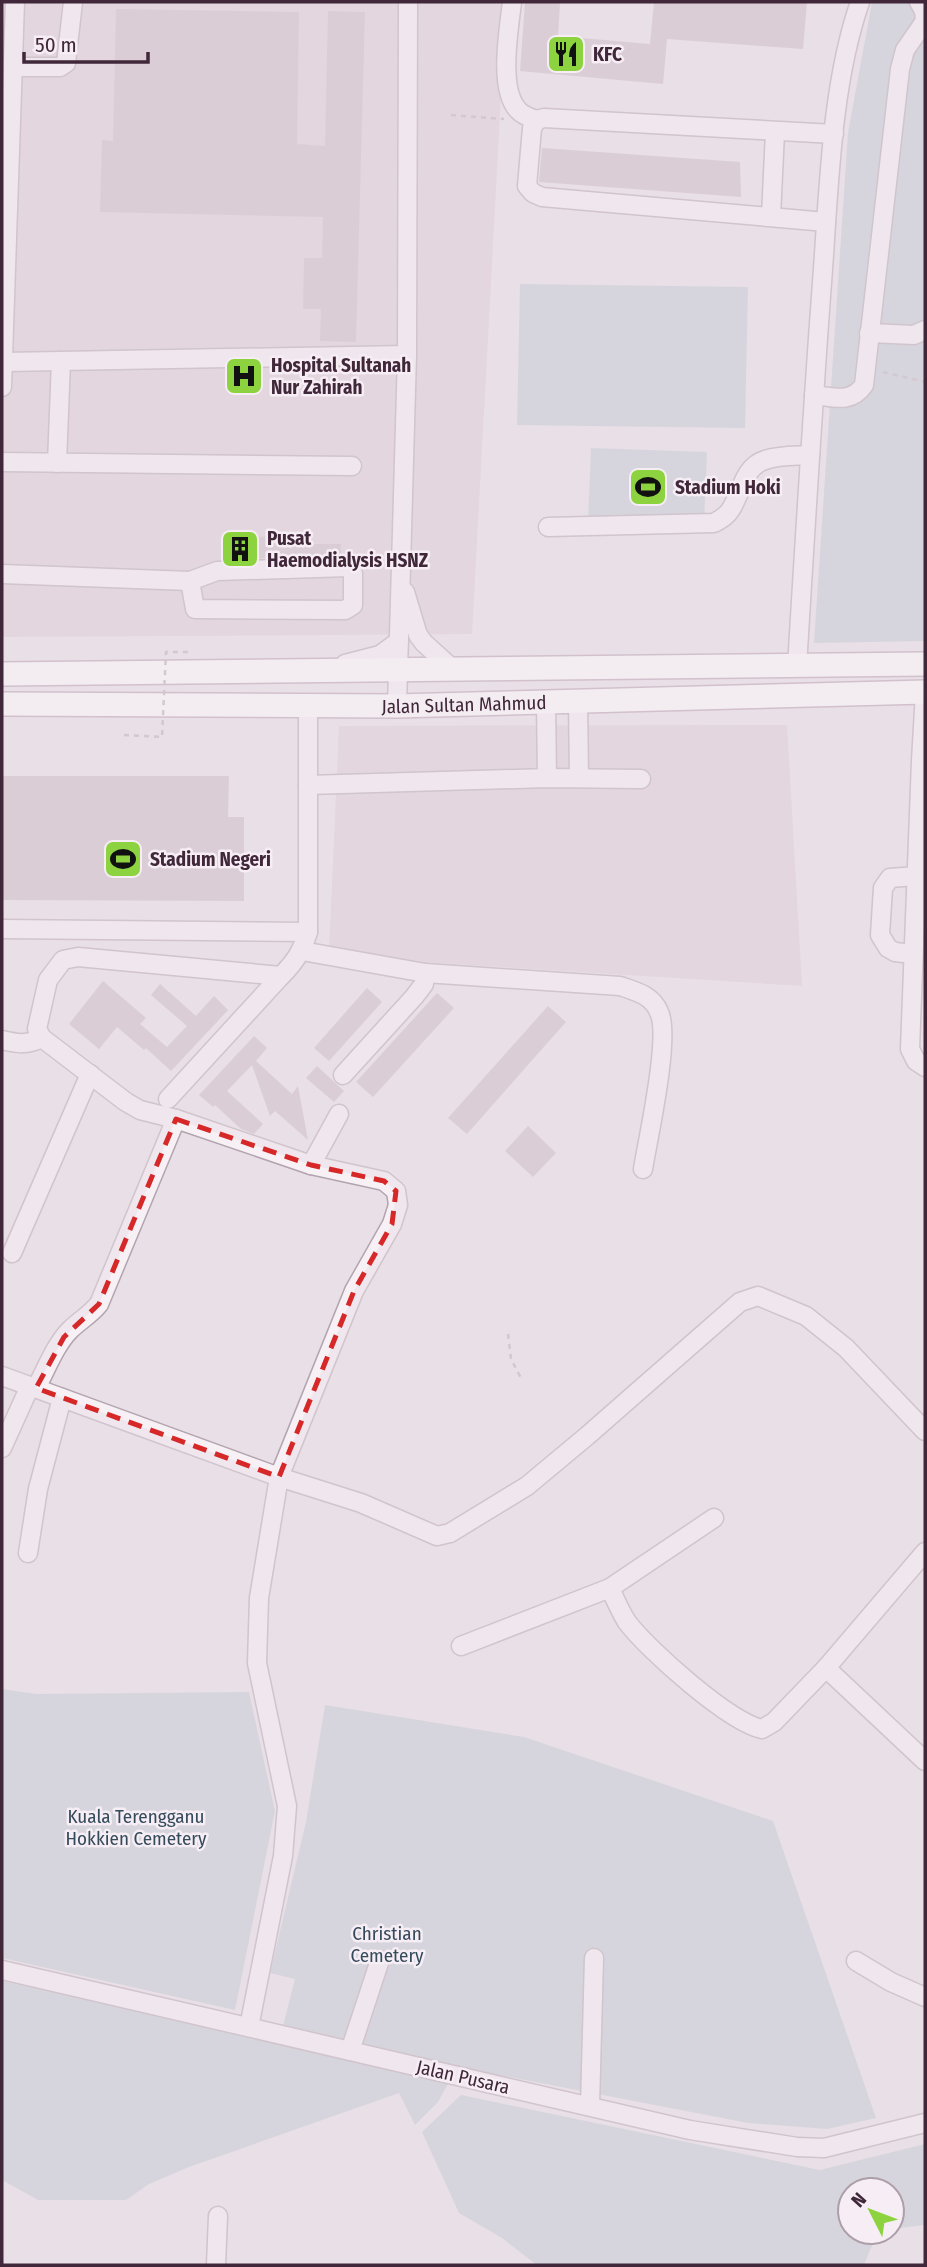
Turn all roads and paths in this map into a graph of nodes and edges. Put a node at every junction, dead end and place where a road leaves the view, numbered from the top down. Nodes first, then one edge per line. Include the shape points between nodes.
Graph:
1 (15, 2) edge
2 (73, 2) edge
3 (407, 2) edge
4 (512, 2) edge
5 (860, 2) edge
6 (919, 2) edge
7 (925, 21) edge
8 (8, 22) edge
9 (13, 66) junction
10 (451, 115) dead end
11 (537, 120) junction
12 (6, 123) edge
13 (775, 131) junction
14 (834, 134) junction
15 (771, 216) junction
16 (827, 222) junction
17 (4, 267) edge
18 (925, 330) edge
19 (869, 333) junction
20 (407, 355) junction
21 (61, 361) junction
22 (4, 362) junction
23 (866, 368) junction
24 (925, 382) edge
25 (2, 387) edge
26 (814, 395) junction
27 (810, 455) junction
28 (2, 462) edge
29 (57, 463) junction
30 (352, 466) dead end
31 (548, 527) dead end
32 (2, 575) edge
33 (401, 579) junction
34 (190, 581) junction
35 (399, 642) junction
36 (191, 652) dead end
37 (925, 664) edge
38 (797, 667) junction
39 (398, 671) junction
40 (455, 671) junction
41 (314, 672) junction
42 (2, 674) edge
43 (925, 692) edge
44 (546, 702) junction
45 (578, 702) junction
46 (2, 704) edge
47 (308, 706) junction
48 (397, 706) junction
49 (124, 735) dead end
50 (923, 762) edge
51 (547, 778) junction
52 (579, 778) junction
53 (641, 779) dead end
54 (308, 785) junction
55 (916, 876) junction
56 (2, 929) edge
57 (308, 932) junction
58 (302, 951) junction
59 (913, 954) junction
60 (425, 973) junction
61 (281, 976) junction
62 (41, 1038) junction
63 (2, 1040) edge
64 (925, 1066) edge
65 (90, 1074) junction
66 (343, 1075) dead end
67 (168, 1099) dead end
68 (339, 1114) dead end
69 (176, 1119) junction
70 (311, 1165) junction
71 (643, 1169) dead end
72 (12, 1253) dead end
73 (508, 1334) dead end
74 (2, 1376) edge
75 (522, 1380) dead end
76 (33, 1387) junction
77 (62, 1398) junction
78 (925, 1431) edge
79 (2, 1448) edge
80 (279, 1477) junction
81 (714, 1518) dead end
82 (925, 1552) edge
83 (28, 1553) dead end
84 (610, 1588) junction
85 (461, 1646) dead end
86 (826, 1668) junction
87 (925, 1761) edge
88 (594, 1958) dead end
89 (380, 1960) dead end
90 (856, 1961) dead end
91 (2, 1970) edge
92 (925, 1997) edge
93 (249, 2027) junction
94 (350, 2050) junction
95 (590, 2106) junction
96 (925, 2123) edge
97 (218, 2216) dead end
98 (216, 2265) edge

1 - 8 street
2 - 9 street via 66,63 60,67
3 - 20 street
4 - 11 street via 506,63 509,88 516,109
5 - 14 street
6 - 7 street
7 - 19 street via 905,50 900,69
8 - 9 street
9 - 12 street
10 - 11 path
11 - 13 street
11 - 15 street via 532,128 527,186 533,194
12 - 17 street
13 - 14 street
13 - 15 street
14 - 16 street
15 - 16 street
16 - 26 street
17 - 22 street
18 - 19 street via 914,335
19 - 23 street
20 - 21 street
20 - 33 street
21 - 22 street
21 - 29 street
22 - 25 street
23 - 24 path
23 - 26 street via 864,385 849,398
26 - 27 street
27 - 31 street via 765,460 752,468 732,509 714,523
27 - 38 street
28 - 29 street
29 - 30 street
32 - 34 street
33 - 35 street
33 - 40 street via 418,635
34 - 34 street via 217,571 349,567 353,605 345,610 195,609
35 - 39 street
35 - 41 street via 380,655
36 - 49 path, bridge via 166,652 162,737
37 - 38 main road, Jalan Sultan Mahmud
38 - 40 main road, Jalan Sultan Mahmud
39 - 40 main road, Jalan Sultan Mahmud
39 - 41 main road, Jalan Sultan Mahmud
39 - 48 street
41 - 42 main road, Jalan Sultan Mahmud
43 - 45 main road, Jalan Sultan Mahmud
43 - 50 street
44 - 45 main road, Jalan Sultan Mahmud
44 - 48 main road, Jalan Sultan Mahmud
44 - 51 street
45 - 52 street
46 - 47 main road, Jalan Sultan Mahmud
47 - 48 main road, Jalan Sultan Mahmud
47 - 54 street
50 - 55 street
51 - 52 street
51 - 54 street
52 - 53 street
54 - 57 street
55 - 59 street
55 - 59 street via 890,877 883,888 880,935 888,948
56 - 57 street
57 - 58 street
58 - 60 street
58 - 61 street
59 - 64 street via 910,1049
60 - 66 street via 424,984 414,997
60 - 71 street via 620,986 652,1001 662,1020 661,1064
61 - 62 street via 78,957 63,960 48,980 37,1029
61 - 67 street
62 - 63 street via 29,1044
62 - 65 street
65 - 69 street via 140,1110
65 - 72 street
68 - 70 street
69 - 70 street
69 - 76 street via 99,1304 64,1337
70 - 80 street via 384,1181 396,1191 398,1205 354,1291
73 - 75 path via 511,1359
74 - 76 street
76 - 77 street
76 - 79 street
77 - 80 street
77 - 83 street via 38,1489
78 - 80 street via 846,1348 806,1316 758,1296 740,1301 527,1486 450,1533 437,1536 361,1503
80 - 93 street via 260,1598 257,1663 287,1806 283,1856
81 - 84 street
82 - 86 street
84 - 85 street
84 - 86 street via 627,1620 652,1650 750,1726 762,1729 774,1722
86 - 87 street
88 - 95 street
89 - 94 street
90 - 92 street
91 - 93 street, Jalan Pusara
93 - 94 street, Jalan Pusara
94 - 95 street, Jalan Pusara
95 - 96 street, Jalan Pusara via 690,2130 797,2147 824,2148
97 - 98 street

